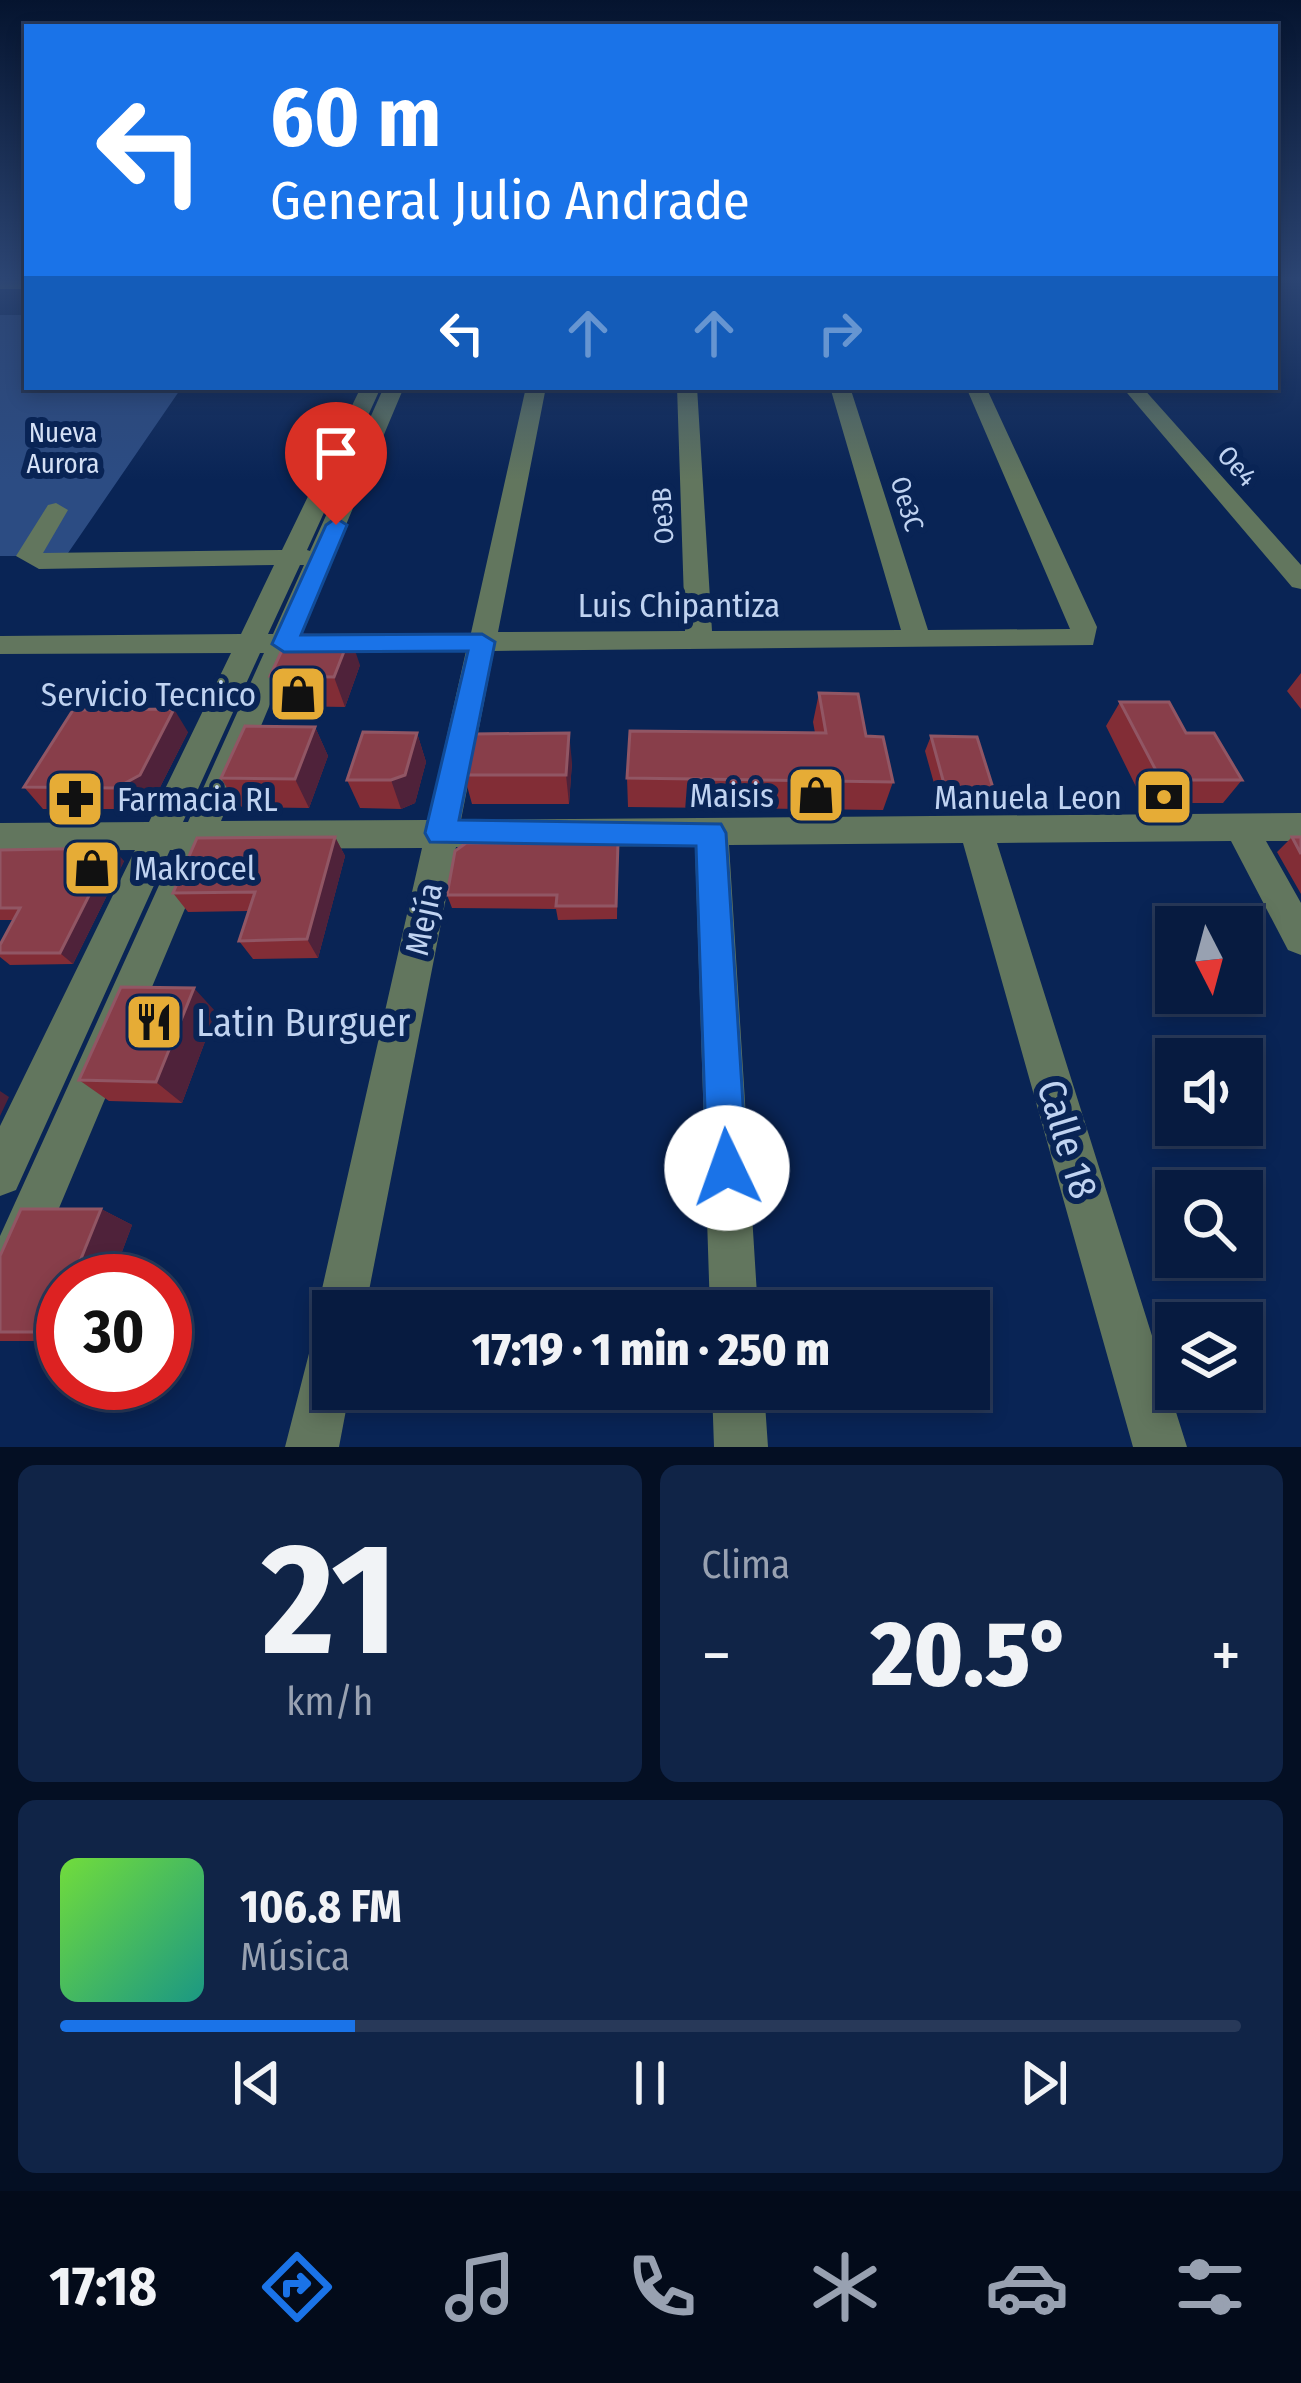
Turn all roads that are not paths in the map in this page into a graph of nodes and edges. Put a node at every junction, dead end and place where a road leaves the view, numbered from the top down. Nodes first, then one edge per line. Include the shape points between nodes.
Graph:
1 (370, 390) edge
2 (393, 390) edge
3 (535, 390) edge
4 (687, 390) edge
5 (841, 390) edge
6 (977, 390) edge
7 (1135, 390) edge
8 (56, 510) dead end
9 (323, 556) junction
10 (292, 557) junction
11 (1301, 581) edge
12 (917, 639) junction
13 (699, 641) junction
14 (482, 642) junction
15 (253, 644) junction
16 (284, 644) junction
17 (0, 645) edge
18 (1301, 827) edge
19 (1241, 828) junction
20 (976, 831) junction
21 (441, 833) junction
22 (711, 833) junction
23 (180, 835) junction
24 (0, 837) edge
25 (1301, 938) edge
26 (0, 1174) edge
27 (345, 1290) edge
28 (733, 1290) edge
29 (0, 1291) edge
30 (320, 1410) edge
31 (739, 1410) edge
32 (312, 1447) edge
33 (741, 1447) edge
34 (1160, 1447) edge

1 - 10 street
2 - 9 street
3 - 14 street, Mejía
4 - 13 street, Oe3B
5 - 12 street, Oe3C
6 - 12 street, Luis Chipantiza via 1083,638
7 - 11 street, Oe4
8 - 10 street via 28,556
9 - 10 street
9 - 16 street
10 - 15 street
12 - 13 street, Luis Chipantiza
13 - 14 street, Luis Chipantiza
14 - 16 street, Luis Chipantiza
14 - 21 street, Mejía
15 - 16 street, Luis Chipantiza
15 - 17 street, Luis Chipantiza
15 - 23 street
16 - 23 street
18 - 19 street
19 - 20 street
19 - 25 street
20 - 22 street
20 - 34 street, Calle 18
21 - 22 street
21 - 23 street
21 - 27 street, Mejía
22 - 28 street
23 - 24 street
23 - 26 street
23 - 29 street
30 - 32 street
31 - 33 street

